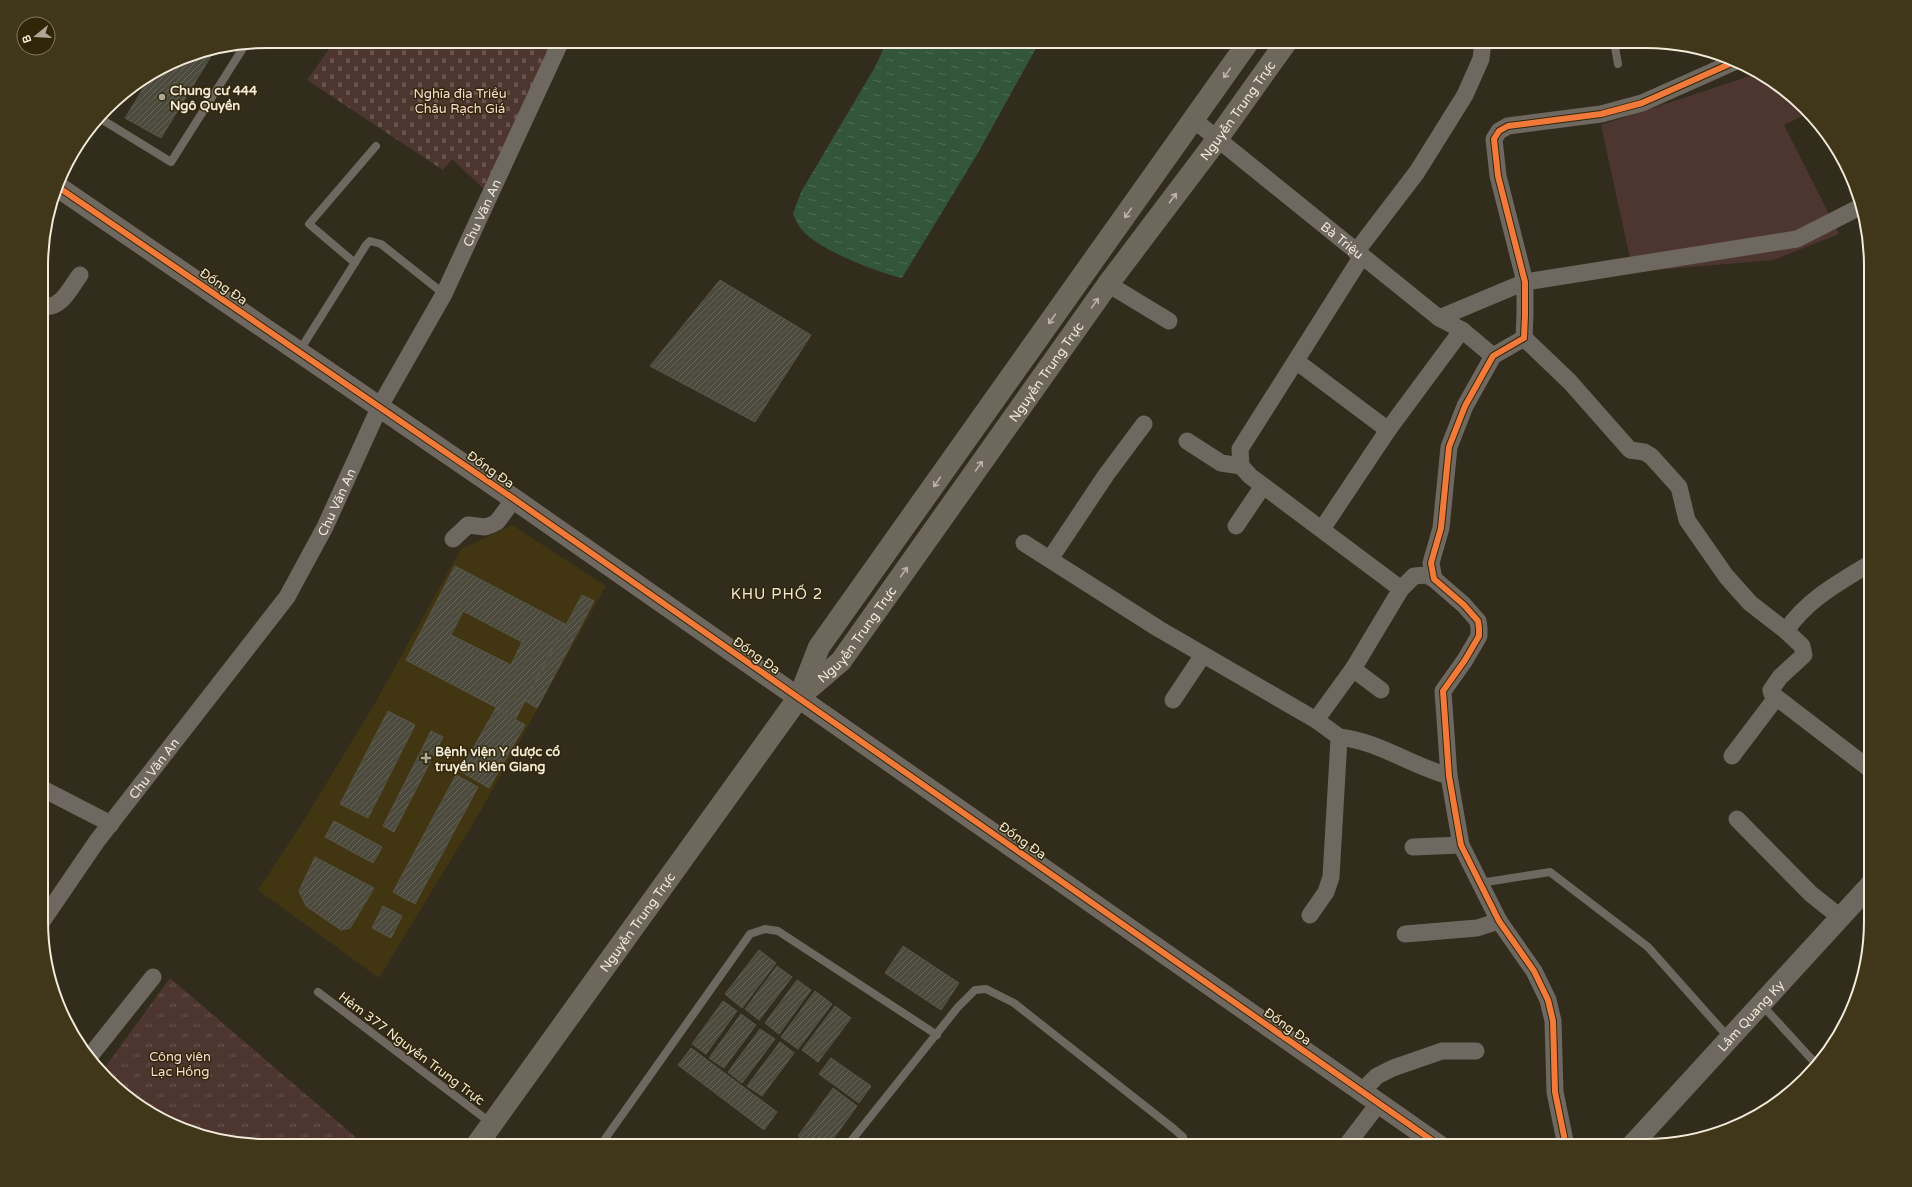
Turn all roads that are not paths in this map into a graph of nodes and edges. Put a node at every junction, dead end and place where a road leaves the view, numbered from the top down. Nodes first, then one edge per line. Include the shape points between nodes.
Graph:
1 (558, 48) edge
2 (1244, 48) edge
3 (1282, 48) edge
4 (1482, 48) edge
5 (1615, 48) edge
6 (241, 50) edge
7 (1618, 64) dead end
8 (1728, 65) edge
9 (104, 120) edge
10 (1194, 120) junction
11 (1218, 139) junction
12 (376, 146) dead end
13 (62, 190) edge
14 (1857, 209) edge
15 (1359, 254) junction
16 (355, 263) junction
17 (80, 275) dead end
18 (1525, 282) junction
19 (1108, 284) junction
20 (444, 294) junction
21 (48, 307) edge
22 (1439, 318) junction
23 (1169, 321) dead end
24 (1462, 330) junction
25 (1524, 338) junction
26 (300, 350) junction
27 (1493, 356) junction
28 (1296, 361) junction
29 (380, 406) junction
30 (1144, 424) dead end
31 (1388, 430) junction
32 (1187, 441) dead end
33 (1241, 466) junction
34 (1263, 486) junction
35 (514, 499) junction
36 (1236, 526) dead end
37 (1322, 529) junction
38 (453, 539) dead end
39 (1024, 543) dead end
40 (1050, 559) junction
41 (1864, 567) edge
42 (1434, 579) junction
43 (1401, 589) junction
44 (1786, 630) junction
45 (1204, 654) junction
46 (1353, 669) junction
47 (1381, 690) dead end
48 (799, 697) junction
49 (1776, 698) junction
50 (1173, 700) dead end
51 (1316, 720) junction
52 (1339, 737) junction
53 (1732, 756) dead end
54 (1864, 765) edge
55 (1449, 776) junction
56 (48, 792) edge
57 (1737, 819) dead end
58 (111, 824) junction
59 (1462, 845) junction
60 (1413, 847) dead end
61 (1479, 883) junction
62 (1864, 891) edge
63 (48, 913) edge
64 (1310, 915) dead end
65 (1840, 917) junction
66 (1499, 921) junction
67 (1405, 934) dead end
68 (153, 976) dead end
69 (318, 992) dead end
70 (1761, 1004) junction
71 (937, 1035) junction
72 (1729, 1038) junction
73 (1476, 1051) dead end
74 (92, 1053) edge
75 (1813, 1061) edge
76 (1362, 1090) junction
77 (1379, 1103) junction
78 (492, 1123) junction
79 (481, 1139) edge
80 (605, 1139) edge
81 (853, 1139) edge
82 (1183, 1139) edge
83 (1351, 1139) edge
84 (1430, 1139) edge
85 (1565, 1139) edge
86 (1637, 1139) edge

1 - 20 street, Chu Văn An
2 -> 10 main road, Nguyễn Trung Trực
3 - 11 main road, Nguyễn Trung Trực
4 - 15 street via 1481,59 1465,95 1417,172
5 - 7 lane
6 - 9 lane via 171,162
8 - 18 street via 1642,103 1600,114 1508,126 1499,131 1494,139 1498,176
10 - 11 street, Bà Triệu
10 -> 48 main road, Nguyễn Trung Trực via 819,647
11 - 15 street, Bà Triệu
19 -> 11 main road, Nguyễn Trung Trực
12 - 16 lane via 309,224
13 - 26 street, Đống Đa
14 - 18 street via 1797,239
15 - 22 street, Bà Triệu
15 - 28 street
16 - 20 lane via 370,241 381,244
16 - 26 lane
17 - 21 street via 58,304
18 - 22 street
18 - 25 street
19 - 23 street
48 -> 19 main road, Nguyễn Trung Trực via 840,661
20 - 29 street, Chu Văn An
22 - 24 street, Bà Triệu
24 - 27 street, Bà Triệu
24 - 31 street
25 - 27 street
25 - 44 street via 1570,382 1630,450 1651,456 1679,487 1687,520 1712,558 1750,603
26 - 29 street, Đống Đa
27 - 42 street via 1465,406 1449,447 1441,528 1431,563
28 - 31 street
28 - 33 street via 1240,449
29 - 35 street, Đống Đa
29 - 58 street, Chu Văn An via 325,526 287,597
30 - 40 street via 1106,475
31 - 37 street
32 - 33 street via 1221,463
33 - 34 street
34 - 36 street
34 - 37 street
35 - 38 street via 497,522 486,527 468,525
35 - 48 street, Đống Đa
37 - 43 street
39 - 40 street
40 - 45 street via 1159,629
41 - 44 street via 1826,591 1794,618
42 - 43 street via 1426,574 1414,576
42 - 55 street via 1464,605 1478,621 1479,628 1479,636 1443,691
43 - 46 street
44 - 49 street via 1805,652 1771,690
45 - 50 street
45 - 51 street
46 - 47 street
46 - 51 street
48 - 76 street, Đống Đa
48 - 78 main road, Nguyễn Trung Trực
49 - 53 street
49 - 54 street
51 - 52 street
52 - 55 street via 1354,739 1429,771
52 - 64 street via 1331,877 1326,892
55 - 59 street
56 - 58 street
57 - 65 street via 1811,894
58 - 63 street, Chu Văn An
59 - 60 street
59 - 61 street
61 - 66 street
61 - 72 lane via 1550,872 1648,947
62 - 65 street, Lâm Quang Ky
65 - 70 street, Lâm Quang Ky
66 - 67 street via 1478,928
66 - 85 street via 1534,971 1548,1000 1553,1021 1555,1092
68 - 74 street
69 - 78 lane, Hẻm 377 Nguyễn Trung Trực
70 - 72 street, Lâm Quang Ky
70 - 75 lane
71 - 80 lane via 778,931 765,929 750,934
71 - 81 lane
71 - 82 lane via 958,1007 975,990 986,989 1014,1003 1174,1129
72 - 86 street, Lâm Quang Ky
73 - 76 street via 1442,1051 1393,1068 1377,1076
76 - 77 street, Đống Đa
77 - 83 street
77 - 84 street, Đống Đa
78 - 79 main road, Nguyễn Trung Trực

